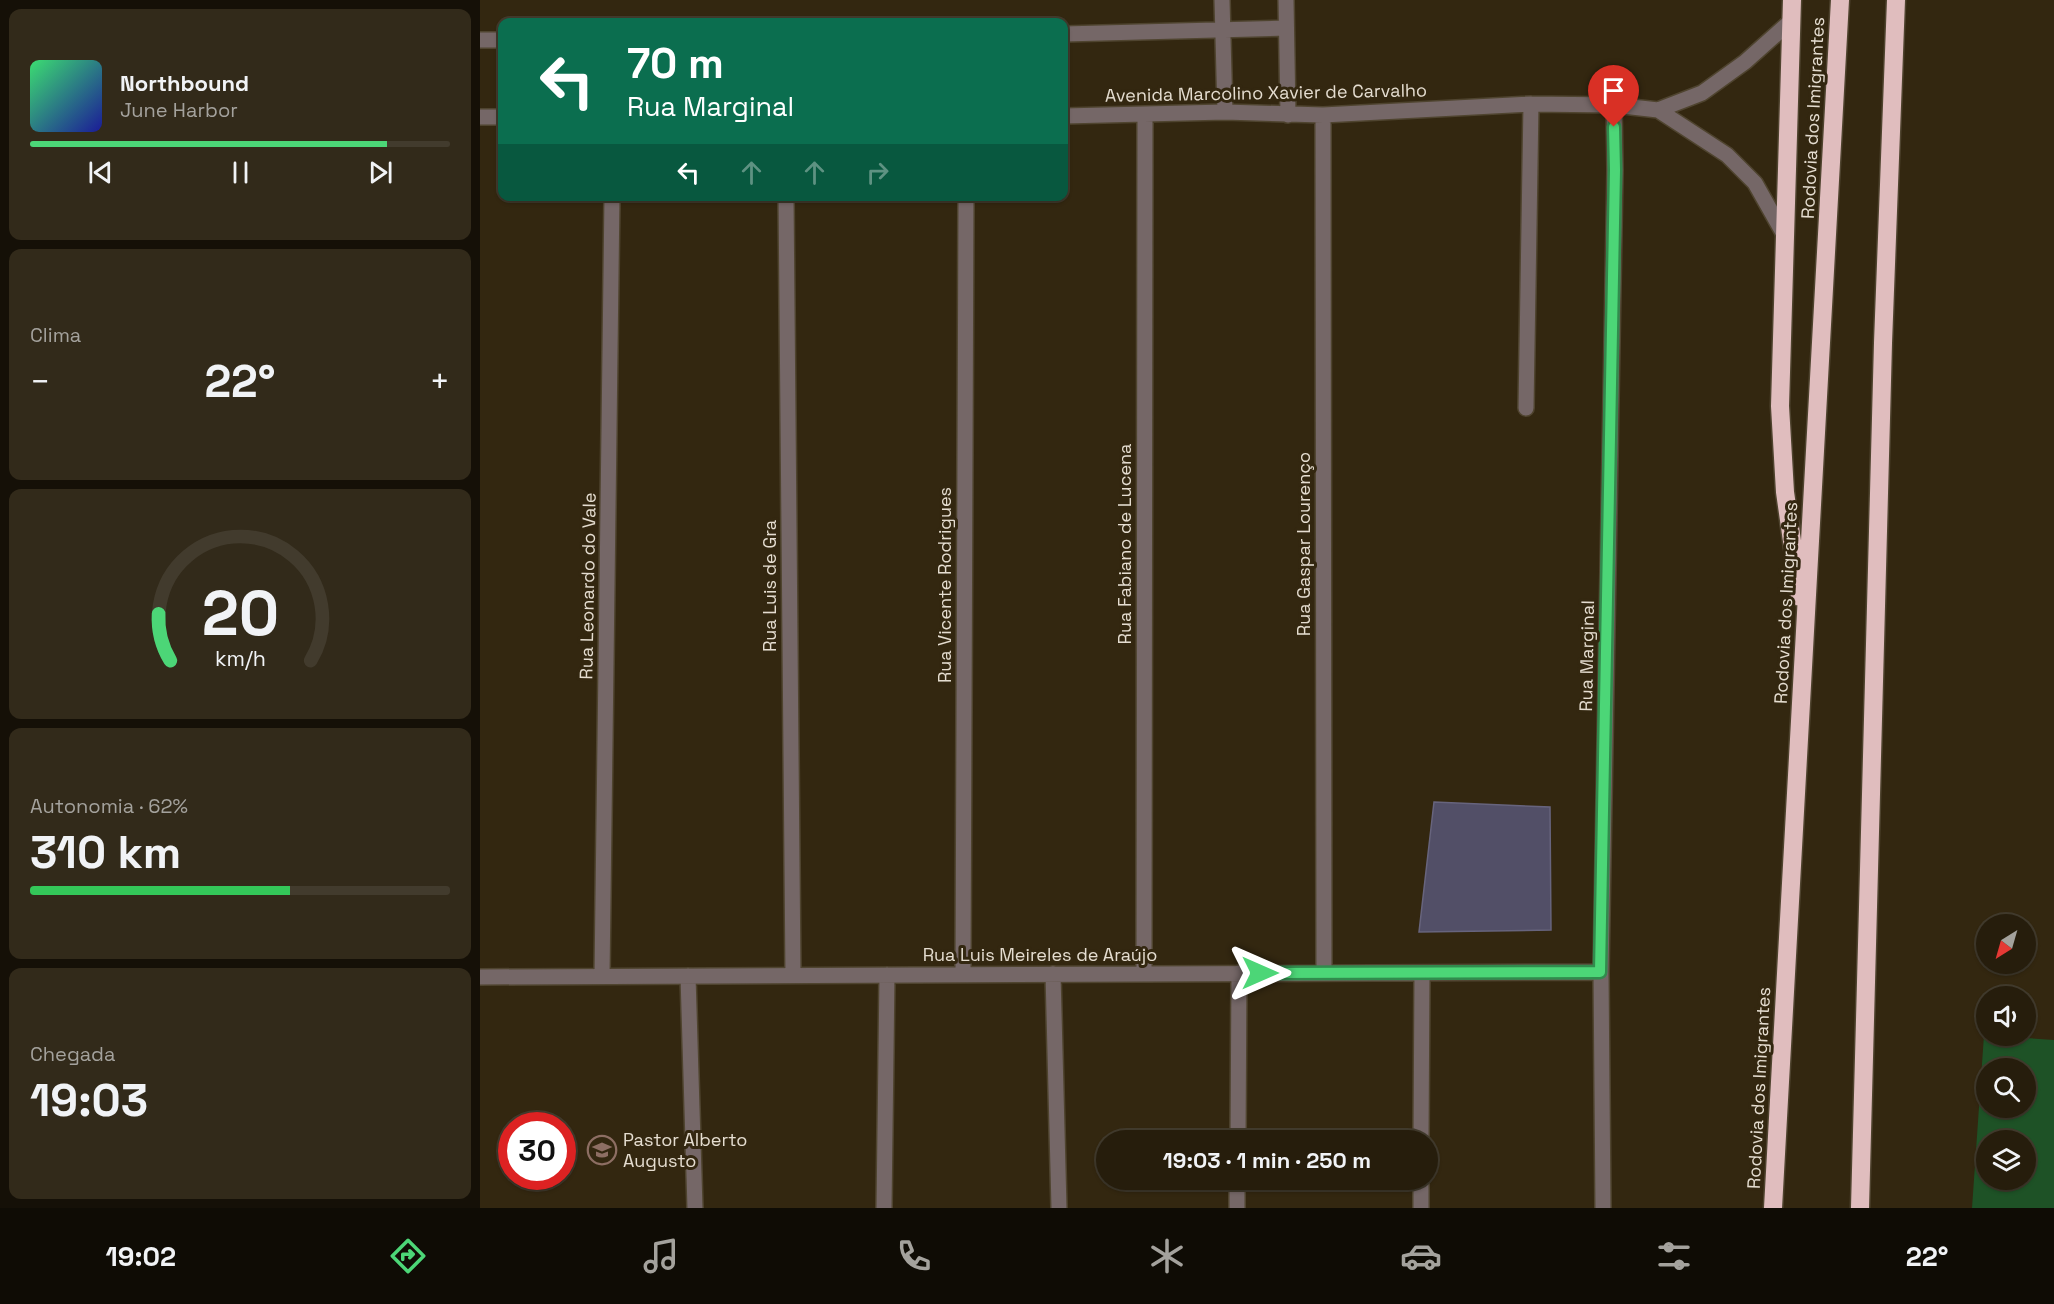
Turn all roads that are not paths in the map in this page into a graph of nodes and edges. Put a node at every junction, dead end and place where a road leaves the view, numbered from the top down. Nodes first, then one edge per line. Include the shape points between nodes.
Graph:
1 (1222, 0) edge
2 (1286, 0) edge
3 (1792, 0) edge
4 (1840, 0) edge
5 (1896, 0) edge
6 (1791, 21) junction
7 (1286, 28) junction
8 (1222, 30) junction
9 (1068, 34) edge
10 (480, 40) edge
11 (498, 40) edge
12 (1531, 104) junction
13 (1614, 105) junction
14 (1658, 110) junction
15 (1225, 112) junction
16 (1145, 115) junction
17 (1288, 115) junction
18 (1323, 115) junction
19 (1068, 116) edge
20 (480, 117) edge
21 (498, 117) edge
22 (612, 201) edge
23 (786, 201) edge
24 (966, 201) edge
25 (1785, 236) junction
26 (1526, 408) dead end
27 (1805, 637) junction
28 (1600, 972) junction
29 (1324, 973) junction
30 (1422, 973) junction
31 (963, 974) junction
32 (1053, 974) junction
33 (1144, 974) junction
34 (1239, 974) junction
35 (792, 975) junction
36 (887, 975) junction
37 (602, 976) junction
38 (688, 976) junction
39 (480, 977) edge
40 (1238, 1130) edge
41 (1421, 1130) edge
42 (1238, 1190) edge
43 (1421, 1190) edge
44 (695, 1208) edge
45 (884, 1208) edge
46 (1059, 1208) edge
47 (1237, 1208) edge
48 (1421, 1208) edge
49 (1603, 1208) edge
50 (1773, 1208) edge
51 (1860, 1208) edge

1 - 8 street
2 - 7 street
3 - 6 highway
4 - 27 highway, Rodovia dos Imigrantes
5 - 51 highway
6 - 14 street via 1702,93
6 - 25 highway
7 - 8 street
7 - 17 street
8 - 9 street
8 - 15 street
10 - 11 street
12 - 13 street, Avenida Marcolino Xavier de Carvalho
12 - 18 street, Avenida Marcolino Xavier de Carvalho
12 - 26 street
13 - 14 street, Avenida Marcolino Xavier de Carvalho
13 - 28 street, Rua Marginal
14 - 25 street via 1727,155 1755,183
15 - 16 street, Avenida Marcolino Xavier de Carvalho
15 - 17 street, Avenida Marcolino Xavier de Carvalho
16 - 19 street, Avenida Marcolino Xavier de Carvalho
16 - 33 street, Rua Fabiano de Lucena
17 - 18 street, Avenida Marcolino Xavier de Carvalho
18 - 29 street, Rua Gaspar Lourenço
20 - 21 street
22 - 37 street, Rua Leonardo do Vale
23 - 35 street, Rua Luis de Gra
24 - 31 street, Rua Vicente Rodrigues
25 - 27 highway via 1780,406 1785,492
27 - 50 highway, Rodovia dos Imigrantes
28 - 30 street, Rua Luis Meireles de Araújo
28 - 49 street, Rua Marginal
29 - 30 street, Rua Luis Meireles de Araújo
29 - 34 street, Rua Luis Meireles de Araújo
30 - 41 street
31 - 32 street, Rua Luis Meireles de Araújo
31 - 36 street, Rua Luis Meireles de Araújo
32 - 33 street, Rua Luis Meireles de Araújo
32 - 46 street
33 - 34 street, Rua Luis Meireles de Araújo
34 - 40 street
35 - 36 street, Rua Luis Meireles de Araújo
35 - 38 street, Rua Luis Meireles de Araújo
36 - 45 street
37 - 38 street, Rua Luis Meireles de Araújo
37 - 39 street, Rua Luis Meireles de Araújo
38 - 44 street
42 - 47 street
43 - 48 street

